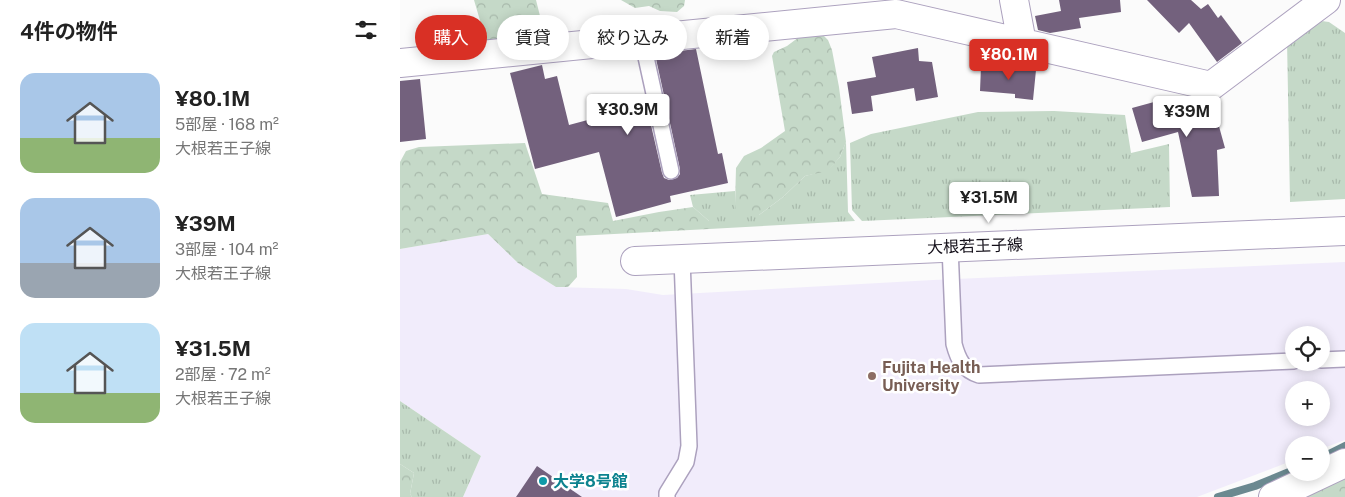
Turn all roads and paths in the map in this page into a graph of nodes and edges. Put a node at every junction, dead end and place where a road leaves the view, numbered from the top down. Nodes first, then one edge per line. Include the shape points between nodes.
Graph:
1 (1014, 0) edge
2 (1327, 0) edge
3 (1345, 10) edge
4 (687, 35) edge
5 (1022, 42) junction
6 (579, 45) edge
7 (647, 60) edge
8 (400, 63) edge
9 (671, 171) dead end
10 (1345, 231) edge
11 (950, 247) junction
12 (682, 259) junction
13 (635, 261) dead end
14 (1345, 359) edge
15 (1330, 360) edge
16 (1285, 361) edge
17 (1345, 463) edge
18 (667, 497) edge
19 (1273, 497) edge

1 - 5 street
2 - 3 street
2 - 5 street via 1211,86
4 - 5 street via 896,14
6 - 8 street
7 - 9 lane
10 - 11 street, 大根若王子線
11 - 12 street, 大根若王子線
11 - 16 lane via 957,358 964,367 979,375
12 - 13 street, 大根若王子線
12 - 18 lane via 689,446 686,462
14 - 15 lane
17 - 19 street

